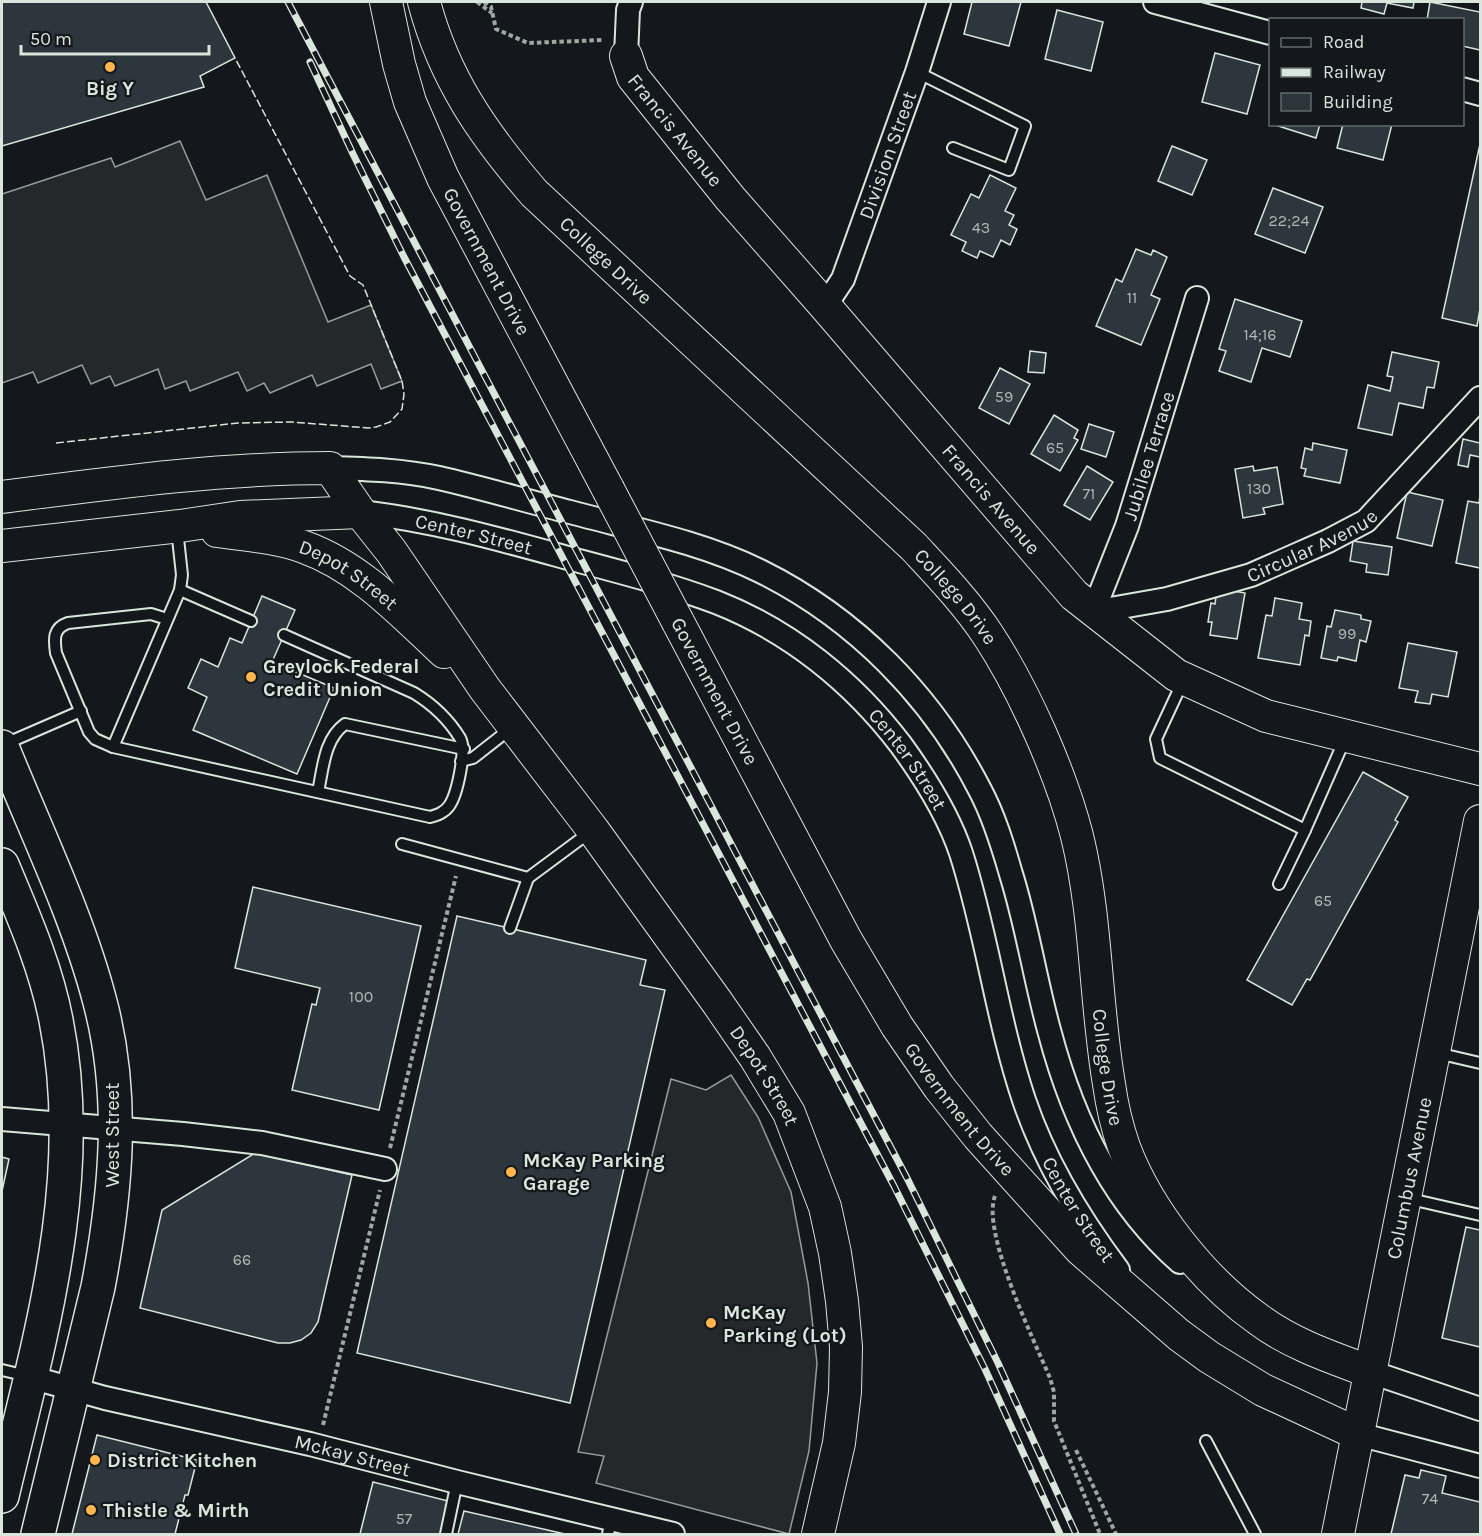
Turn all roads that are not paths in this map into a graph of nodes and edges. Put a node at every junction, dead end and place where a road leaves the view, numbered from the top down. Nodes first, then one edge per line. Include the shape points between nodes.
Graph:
1 (386, 2) edge
2 (424, 2) edge
3 (632, 2) edge
4 (939, 2) edge
5 (1155, 2) edge
6 (1269, 33) edge
7 (625, 47) joint
8 (916, 72) junction
9 (1464, 90) edge
10 (1480, 94) edge
11 (953, 148) dead end
12 (1197, 298) dead end
13 (825, 306) junction
14 (1480, 398) edge
15 (330, 468) junction
16 (2, 497) edge
17 (360, 512) junction
18 (178, 526) junction
19 (2, 546) edge
20 (180, 590) junction
21 (1093, 612) junction
22 (167, 619) junction
23 (251, 621) dead end
24 (284, 635) dead end
25 (1185, 678) junction
26 (485, 689) junction
27 (81, 711) junction
28 (513, 727) junction
29 (1346, 736) junction
30 (2, 746) edge
31 (113, 747) junction
32 (464, 749) junction
33 (461, 761) junction
34 (1480, 769) edge
35 (318, 792) junction
36 (1480, 821) edge
37 (593, 830) junction
38 (1305, 830) junction
39 (402, 844) dead end
40 (3, 875) edge
41 (528, 878) junction
42 (1279, 884) dead end
43 (510, 928) dead end
44 (1435, 1052) junction
45 (1480, 1063) edge
46 (2, 1119) edge
47 (68, 1125) junction
48 (116, 1129) junction
49 (385, 1169) road end
50 (1406, 1198) junction
51 (1480, 1215) edge
52 (1152, 1314) junction
53 (1258, 1320) junction
54 (1371, 1372) junction
55 (16, 1373) edge
56 (73, 1389) junction
57 (1480, 1409) edge
58 (1358, 1434) junction
59 (1206, 1441) dead end
60 (1480, 1466) edge
61 (458, 1482) junction
62 (2, 1496) edge
63 (609, 1527) edge
64 (38, 1534) edge
65 (446, 1534) edge
66 (673, 1534) edge
67 (818, 1534) edge
68 (1255, 1534) edge
69 (1338, 1534) edge

1 - 52 street, Government Drive, bridge via 410,102 443,178 846,940 897,1026 957,1111 1081,1250
2 - 53 street, College Drive via 437,44 462,97 499,152 534,193 914,547 988,635 1036,725 1076,835 1087,894 1109,1084 1124,1148 1158,1212 1183,1245 1206,1273
3 - 7 street
4 - 8 street, Division Street
5 - 6 street
7 - 13 street, Francis Avenue via 633,77 730,198
8 - 11 lane via 1025,126 1009,170
8 - 13 street, Division Street via 843,279
9 - 10 street
12 - 21 street, Jubilee Terrace via 1128,526
13 - 21 street, Francis Avenue
14 - 21 street, Circular Avenue via 1366,521 1251,575 1167,599
15 - 16 street, Center Street via 193,473
15 - 17 street, Depot Street
15 - 53 street, Center Street via 374,469 438,478 694,546 758,570 849,626 907,682 962,757 981,792 1012,876 1059,1066 1091,1147 1150,1233 1200,1280
17 - 18 street, Center Street via 240,516
17 - 26 street, Depot Street
17 - 52 street, Center Street via 478,533 716,603 781,634 852,689 890,731 939,802 960,850 1008,1046 1034,1126 1083,1221
18 - 19 street, Center Street
18 - 20 lane
18 - 26 street, Depot Street via 282,541 303,546 338,563 387,599
20 - 22 lane
20 - 23 lane
21 - 25 street, Francis Avenue
22 - 27 lane via 151,614 60,626 54,641 56,653
22 - 31 lane
24 - 32 lane via 432,704 460,738
25 - 29 street, Francis Avenue via 1266,716
25 - 38 lane via 1156,739 1160,758
26 - 28 street, Depot Street
27 - 30 lane
27 - 31 lane via 89,732
28 - 33 lane via 473,758
28 - 37 street, Depot Street
29 - 34 street, Francis Avenue
29 - 38 lane
30 - 48 highway, West Street via 85,951 106,1029
31 - 35 lane
32 - 33 lane
32 - 35 lane via 345,724 330,740
33 - 35 lane via 449,807 430,817
36 - 44 street, Columbus Avenue
37 - 41 lane
37 - 67 street, Depot Street via 755,1057 789,1113 825,1207 835,1253 846,1347 839,1443
38 - 42 lane
39 - 41 lane
40 - 47 highway via 41,965 56,1018
41 - 43 lane
44 - 45 lane
44 - 50 street, Columbus Avenue
46 - 47 street
47 - 48 street
47 - 55 highway via 66,1176 52,1278
48 - 49 street via 262,1143
48 - 56 highway, West Street via 106,1248
50 - 51 lane
50 - 54 street, Columbus Avenue
52 - 58 street, Center Street via 1254,1385
53 - 54 street, Center Street via 1313,1350
54 - 57 street, Center Street
54 - 58 street, Columbus Avenue
55 - 56 street, Mckay Street
55 - 62 highway
56 - 61 street, Mckay Street
56 - 64 highway, West Street
58 - 60 street, Center Street
58 - 69 street, Columbus Avenue
59 - 68 lane
61 - 63 street, Mckay Street
61 - 65 lane
63 - 66 street, Mckay Street

